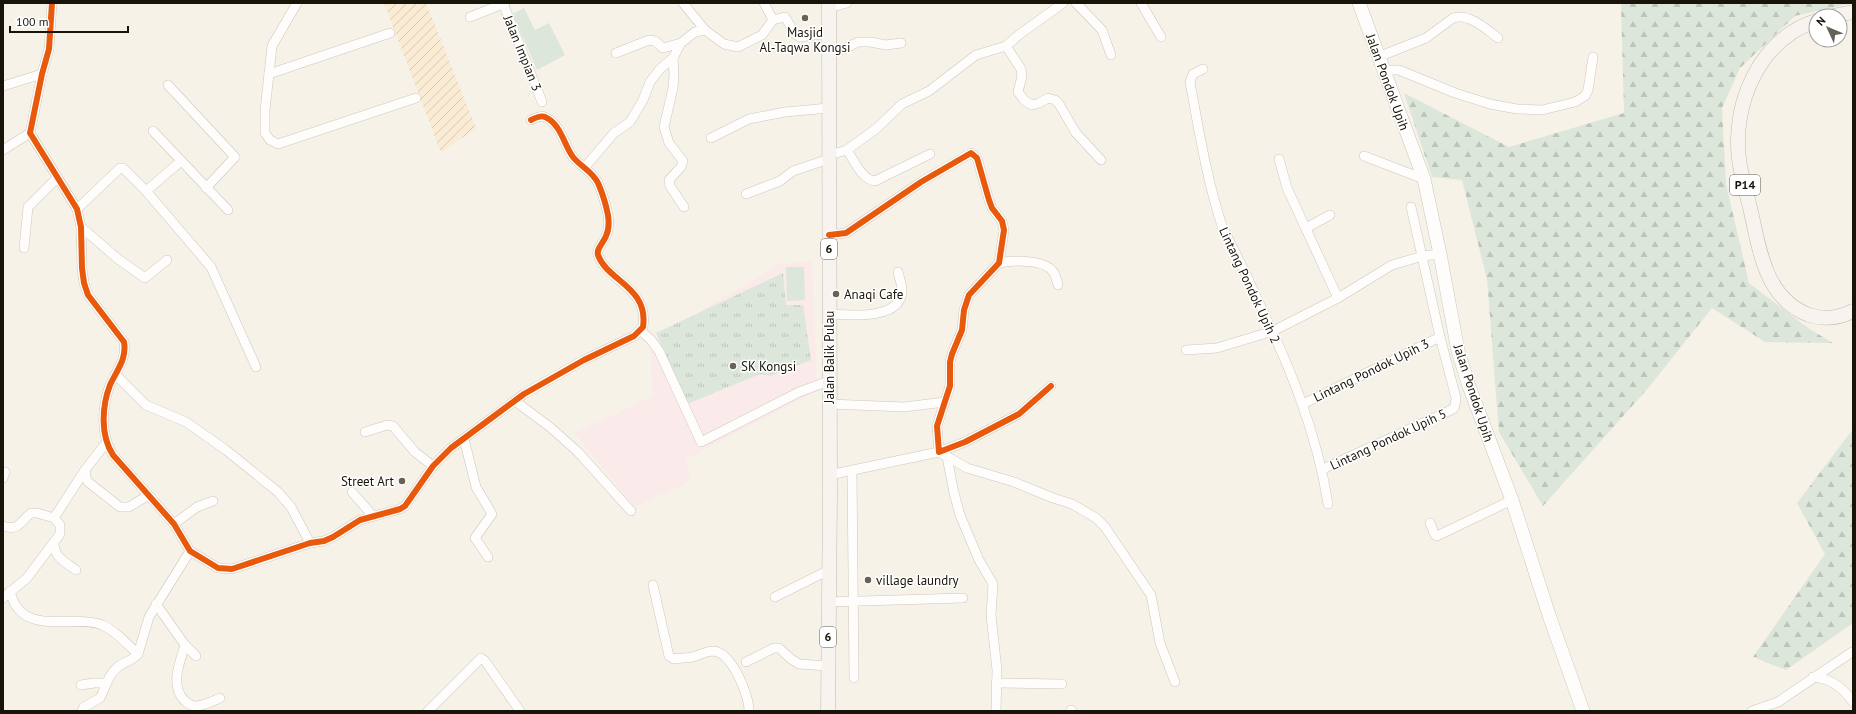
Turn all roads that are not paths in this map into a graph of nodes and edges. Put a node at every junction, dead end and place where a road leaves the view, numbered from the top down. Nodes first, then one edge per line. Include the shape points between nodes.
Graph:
1 (52, 3) edge
2 (297, 3) edge
3 (504, 3) edge
4 (683, 3) edge
5 (764, 3) edge
6 (848, 3) edge
7 (1063, 3) edge
8 (1076, 3) edge
9 (1141, 3) edge
10 (1359, 3) edge
11 (829, 5) edge
12 (1055, 6) edge
13 (470, 16) dead end
14 (773, 20) junction
15 (1808, 25) edge
16 (705, 30) junction
17 (390, 32) dead end
18 (830, 33) junction
19 (1161, 37) dead end
20 (1498, 38) dead end
21 (681, 43) junction
22 (901, 43) dead end
23 (1006, 46) junction
24 (829, 52) junction
25 (616, 53) dead end
26 (1111, 55) dead end
27 (1378, 57) junction
28 (1593, 57) dead end
29 (674, 58) junction
30 (1203, 69) dead end
31 (1383, 70) junction
32 (42, 74) junction
33 (269, 74) junction
34 (168, 84) dead end
35 (3, 86) edge
36 (416, 98) dead end
37 (542, 102) dead end
38 (829, 108) junction
39 (531, 120) dead end
40 (153, 131) dead end
41 (30, 133) junction
42 (711, 138) dead end
43 (3, 150) edge
44 (847, 150) junction
45 (930, 154) dead end
46 (1364, 156) dead end
47 (829, 157) junction
48 (1279, 159) dead end
49 (1101, 160) dead end
50 (181, 161) junction
51 (585, 167) junction
52 (57, 178) junction
53 (1424, 179) junction
54 (206, 188) junction
55 (146, 191) junction
56 (746, 194) dead end
57 (684, 207) dead end
58 (1411, 207) dead end
59 (77, 209) junction
60 (228, 210) dead end
61 (1330, 215) dead end
62 (81, 227) junction
63 (1306, 228) junction
64 (829, 235) junction
65 (24, 248) dead end
66 (1440, 254) junction
67 (1423, 256) junction
68 (167, 260) dead end
69 (1000, 263) junction
70 (898, 272) dead end
71 (1058, 285) dead end
72 (1338, 298) junction
73 (1853, 311) edge
74 (829, 314) junction
75 (641, 331) junction
76 (1273, 331) junction
77 (1440, 337) junction
78 (1186, 350) dead end
79 (256, 367) dead end
80 (116, 375) junction
81 (829, 381) junction
82 (1051, 386) dead end
83 (514, 401) junction
84 (945, 402) junction
85 (829, 404) junction
86 (1303, 404) junction
87 (365, 432) dead end
88 (464, 439) junction
89 (106, 443) junction
90 (943, 455) junction
91 (433, 466) junction
92 (85, 470) junction
93 (1323, 470) junction
94 (852, 471) junction
95 (829, 475) junction
96 (352, 492) dead end
97 (147, 496) junction
98 (1512, 500) junction
99 (212, 501) dead end
100 (1328, 504) dead end
101 (631, 511) dead end
102 (373, 516) junction
103 (54, 518) junction
104 (1430, 523) dead end
105 (174, 524) junction
106 (3, 526) edge
107 (310, 543) junction
108 (54, 544) junction
109 (190, 551) junction
110 (488, 557) dead end
111 (76, 570) dead end
112 (829, 570) junction
113 (653, 585) dead end
114 (10, 591) junction
115 (775, 597) dead end
116 (3, 598) edge
117 (963, 598) dead end
118 (853, 601) junction
119 (829, 602) junction
120 (156, 604) junction
121 (185, 644) junction
122 (1852, 652) dead end
123 (138, 654) junction
124 (196, 656) dead end
125 (746, 662) dead end
126 (828, 666) junction
127 (1813, 677) junction
128 (854, 678) dead end
129 (1175, 682) dead end
130 (996, 683) junction
131 (105, 684) junction
132 (1062, 684) dead end
133 (81, 685) dead end
134 (220, 698) dead end
135 (1853, 702) edge
136 (92, 707) edge
137 (82, 711) edge
138 (428, 711) edge
139 (520, 711) edge
140 (749, 711) edge
141 (828, 711) edge
142 (996, 711) edge
143 (1583, 711) edge
144 (1752, 711) edge

1 - 32 street via 49,49
2 - 33 street via 274,41
3 - 13 street
3 - 37 street, Jalan Impian 3
4 - 16 street
5 - 14 street
6 - 11 street
7 - 12 street
8 - 26 street via 1102,30
9 - 19 street
10 - 27 main road, Jalan Pondok Upih
11 - 18 main road, Jalan Balik Pulau / 6
12 - 23 street
14 - 16 street via 762,35 738,47 724,44
14 - 18 street via 785,17 800,37
15 - 73 main road, P14 via 1792,33 1775,47 1751,81 1743,100 1739,121 1739,158 1762,258 1772,283 1784,300 1798,310 1816,317 1834,318
16 - 21 street via 695,32
17 - 33 street
18 - 24 main road, Jalan Balik Pulau / 6
20 - 27 street via 1475,22 1457,17 1426,38
21 - 25 street via 663,48 655,41 649,40
21 - 29 street
22 - 24 street via 886,45 863,42
23 - 44 street via 968,60 929,91 902,104 878,128
23 - 49 street via 1021,70 1018,92 1020,96 1032,105 1048,98 1057,101 1076,133
24 - 38 main road, Jalan Balik Pulau / 6
27 - 31 main road, Jalan Pondok Upih
28 - 31 street via 1585,96 1575,102 1542,110 1517,110 1490,104 1399,70
29 - 51 street via 660,69 650,82 630,122 614,133
29 - 57 street via 672,88 664,127 669,143 683,161 669,180 670,186
30 - 76 street, Lintang Pondok Upih 2 via 1193,74 1190,82 1212,190 1223,229
31 - 53 main road, Jalan Pondok Upih
32 - 35 street
32 - 41 street
33 - 36 street via 265,133 270,140 278,144
34 - 54 street via 235,157
38 - 42 street via 785,112 749,119
38 - 47 main road, Jalan Balik Pulau / 6
39 - 51 street via 542,116 550,120 572,155
40 - 50 street
41 - 43 street
41 - 52 street
44 - 45 street via 865,177 871,181
44 - 47 street
46 - 53 street
47 - 56 street
47 - 64 main road, Jalan Balik Pulau / 6
48 - 63 street via 1287,188
50 - 54 street
50 - 55 street
51 - 75 street via 598,184 609,221 606,237 598,254 605,266 627,285 639,303 644,321
52 - 59 street
52 - 65 street via 28,208
53 - 66 main road, Jalan Pondok Upih
54 - 60 street
55 - 59 street via 122,167
55 - 79 street via 211,267
58 - 67 street
59 - 62 street
61 - 63 street
62 - 68 street via 145,278
62 - 80 street via 82,268 88,294 124,342 126,349
63 - 72 street
64 - 69 street via 846,233 921,182 971,152 977,158 991,204 1004,226
64 - 74 main road, Jalan Balik Pulau / 6
66 - 67 street
66 - 98 main road, Jalan Pondok Upih via 1458,351
67 - 72 street via 1392,265
67 - 77 street
69 - 71 street via 1016,260 1047,267 1054,273
69 - 84 street via 969,295 962,330 952,354 950,386
70 - 74 street via 902,290 899,301 892,308 872,314
72 - 76 street
74 - 81 main road, Jalan Balik Pulau / 6
75 - 81 street via 652,340 659,351 701,442 799,392
75 - 83 street via 535,387
76 - 78 street via 1217,348
76 - 86 street, Lintang Pondok Upih 2
77 - 86 street, Lintang Pondok Upih 3
77 - 93 street, Lintang Pondok Upih 5 via 1456,398 1453,409
80 - 89 street via 106,397
80 - 107 street via 146,405 186,422 278,492 291,507
81 - 85 main road, Jalan Balik Pulau / 6
82 - 90 street via 1019,414
83 - 88 street
83 - 101 street via 550,427 578,452
84 - 85 street via 904,407
84 - 90 street via 937,426
85 - 95 main road, Jalan Balik Pulau / 6
86 - 93 street, Lintang Pondok Upih 2
87 - 91 street via 387,425 393,426 415,452
88 - 91 street
88 - 110 street via 476,487 492,514 475,538
89 - 92 street
89 - 97 street
90 - 94 street
90 - 129 street via 979,472 1072,504 1096,518 1111,534 1151,595 1160,643
90 - 130 street via 960,515 978,560 993,584 991,615
91 - 102 street via 405,506
92 - 97 street via 88,482 120,507 129,507
92 - 103 street
93 - 100 street, Lintang Pondok Upih 2
94 - 95 street
94 - 118 street
95 - 112 main road, Jalan Balik Pulau / 6
96 - 102 street
97 - 105 street
98 - 104 street via 1437,536
98 - 143 main road, Jalan Pondok Upih
99 - 105 street
102 - 107 street via 360,520 333,537
103 - 106 street via 31,513 14,528
103 - 108 street via 60,524 61,530
105 - 109 street
107 - 109 street via 232,569 218,568
108 - 111 street via 58,558
108 - 114 street via 27,578
109 - 120 street
112 - 115 street
112 - 119 main road, Jalan Balik Pulau / 6
113 - 140 street via 669,656 674,659 715,651 727,657 739,679
114 - 116 street
114 - 123 street via 17,606 35,620 58,623 89,622 102,625
117 - 118 street
118 - 119 street
118 - 128 street
119 - 126 main road, Jalan Balik Pulau / 6
120 - 121 street
120 - 123 street via 146,624
121 - 124 street
121 - 134 street via 176,677 177,688 182,698 189,705 196,706
122 - 127 street
123 - 131 street via 134,659 120,665
125 - 126 street via 779,648 799,664
126 - 141 main road, Jalan Balik Pulau / 6
127 - 135 street via 1836,683
127 - 144 street via 1778,702
130 - 132 street
130 - 142 street
131 - 133 street
131 - 136 street via 100,698
136 - 137 street via 84,707
138 - 139 street via 481,658

